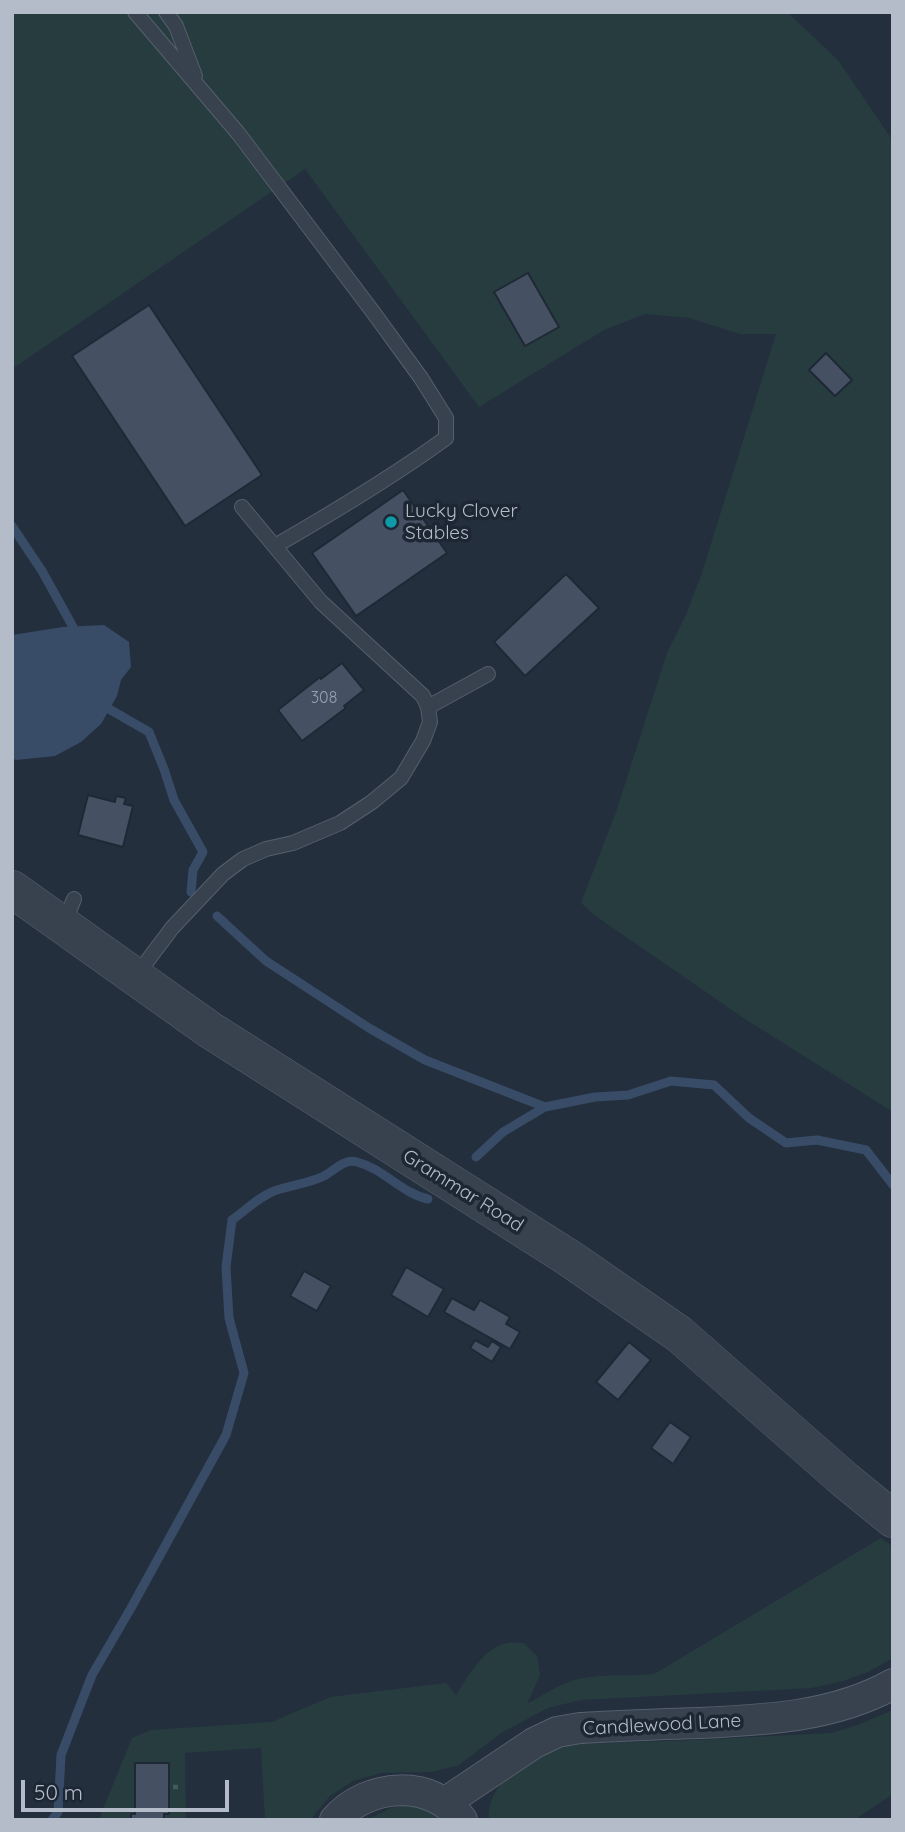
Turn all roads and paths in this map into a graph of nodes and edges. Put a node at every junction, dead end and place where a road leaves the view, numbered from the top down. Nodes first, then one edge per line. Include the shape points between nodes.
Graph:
1 (135, 12) edge
2 (166, 12) edge
3 (200, 87) junction
4 (242, 508) dead end
5 (275, 546) junction
6 (488, 674) dead end
7 (428, 707) junction
8 (12, 889) edge
9 (135, 977) junction
10 (893, 1519) edge
11 (893, 1684) edge
12 (173, 1787) dead end
13 (183, 1787) dead end
14 (454, 1811) edge
15 (335, 1820) edge

1 - 3 lane
2 - 3 lane
3 - 5 lane via 373,312 446,418 446,438
4 - 5 lane
5 - 7 lane via 321,602 423,696
6 - 7 lane
7 - 9 lane via 430,722 423,741 401,778 340,822 243,859 172,928
8 - 9 street, Grammar Road via 69,912
9 - 10 street, Grammar Road via 210,1030 569,1258 678,1334
11 - 14 street, Candlewood Lane via 875,1695 830,1709 767,1719 557,1732 534,1743
12 - 13 path
14 - 15 street, Candlewood Lane via 431,1795 388,1791 356,1802

